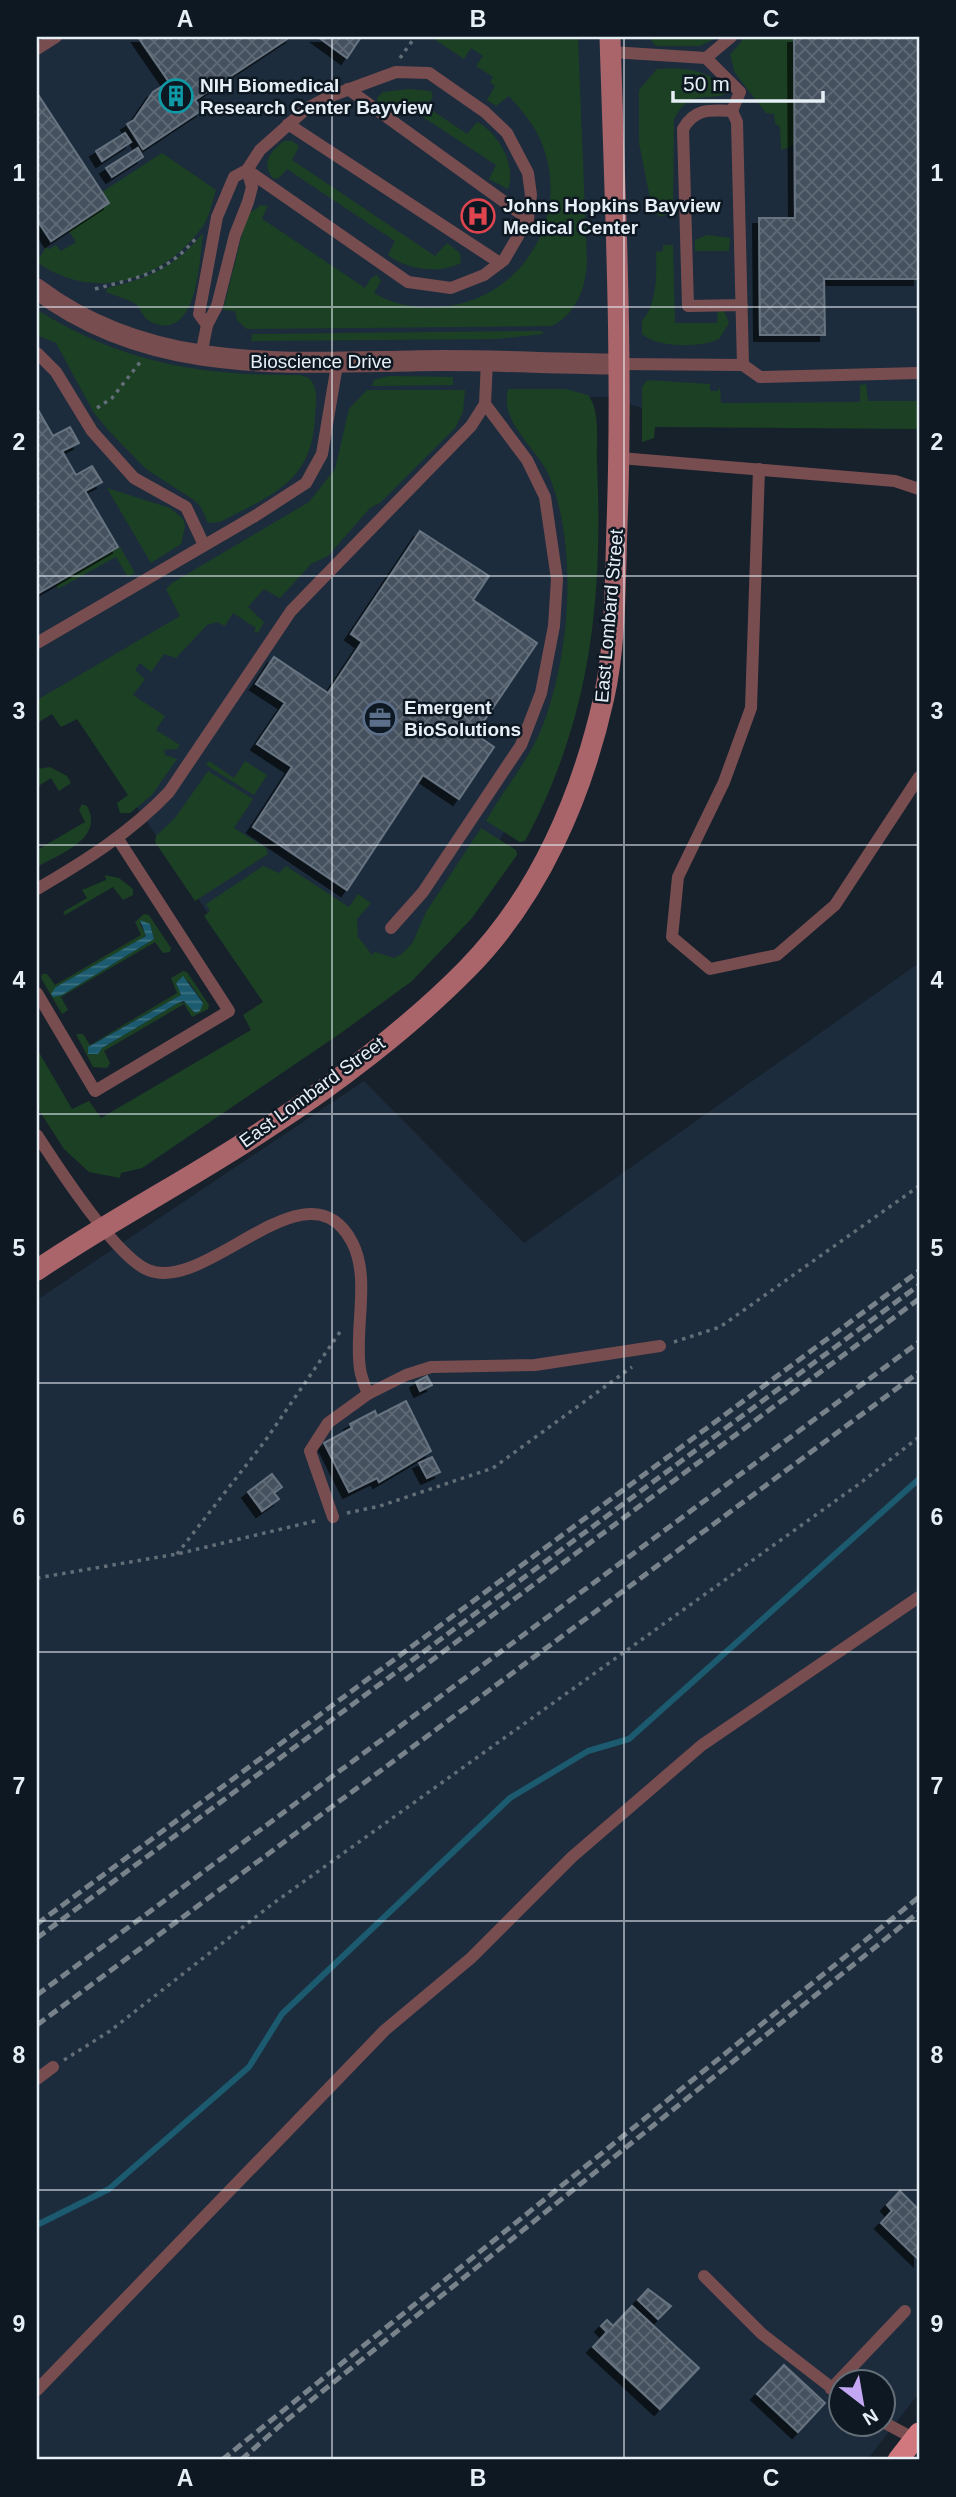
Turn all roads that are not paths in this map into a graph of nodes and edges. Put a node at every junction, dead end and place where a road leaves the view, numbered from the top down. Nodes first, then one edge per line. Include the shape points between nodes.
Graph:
1 (56, 37) edge
2 (731, 37) edge
3 (610, 44) edge
4 (37, 49) edge
5 (706, 58) junction
6 (348, 89) junction
7 (732, 111) junction
8 (288, 124) junction
9 (247, 170) junction
10 (528, 219) junction
11 (499, 263) junction
12 (37, 289) edge
13 (742, 305) junction
14 (206, 325) junction
15 (37, 353) edge
16 (201, 355) junction
17 (487, 361) junction
18 (620, 364) junction
19 (337, 365) junction
20 (743, 365) junction
21 (919, 373) edge
22 (485, 404) junction
23 (620, 458) junction
24 (759, 469) junction
25 (919, 489) edge
26 (204, 545) junction
27 (37, 643) edge
28 (919, 777) edge
29 (118, 839) junction
30 (37, 889) edge
31 (391, 929) dead end
32 (37, 993) edge
33 (37, 1135) edge
34 (101, 1227) junction
35 (37, 1270) edge
36 (660, 1346) road end
37 (368, 1394) junction
38 (333, 1517) road end
39 (919, 1597) edge
40 (53, 2067) road end
41 (37, 2079) edge
42 (705, 2276) dead end
43 (905, 2311) dead end
44 (856, 2368) edge
45 (827, 2385) edge
46 (37, 2390) edge
47 (897, 2428) edge
48 (918, 2438) edge
49 (898, 2460) edge

1 - 4 lane
2 - 5 lane
3 - 5 lane
3 - 18 main road, East Lombard Street
5 - 7 lane via 740,92
6 - 8 lane via 306,109
6 - 10 lane
6 - 10 lane via 396,72 429,73 485,112 507,133 528,173
7 - 13 lane via 737,122
7 - 13 lane via 701,110 683,129 688,306
8 - 9 lane via 260,149
8 - 11 lane
9 - 11 lane via 408,282 451,288 484,275
9 - 14 lane via 252,187 217,306
9 - 14 lane via 234,177 218,217 199,314
10 - 11 lane via 516,245
12 - 16 street, Bioscience Drive via 96,325 149,344
13 - 20 lane
14 - 16 lane
15 - 26 lane via 56,372 92,431 134,478 186,507
16 - 19 street, Bioscience Drive via 258,363
17 - 18 street, Bioscience Drive
17 - 19 street, Bioscience Drive
17 - 22 lane
18 - 20 lane
18 - 23 main road, East Lombard Street
19 - 26 lane via 322,454 306,483
20 - 21 lane via 760,377
22 - 29 lane via 471,426 291,611 169,792
22 - 31 lane via 534,471 545,497 557,579 554,626 541,693 521,745 417,900
23 - 24 lane
23 - 34 main road, East Lombard Street via 606,692 588,762 563,827 523,898 469,968 409,1022 268,1128
24 - 25 lane via 895,481
24 - 28 lane via 751,708 723,782 678,877 672,937 710,969 778,955 835,905
26 - 27 lane
29 - 30 lane
29 - 32 lane via 229,1011 95,1091
33 - 34 lane
34 - 35 main road, East Lombard Street
34 - 37 lane via 144,1269 168,1274 301,1213 335,1220 353,1245 359,1277 360,1370
36 - 37 lane via 535,1365 432,1367
37 - 38 lane via 328,1423 310,1451
39 - 46 lane via 702,1745 572,1857 471,1958 385,2030
40 - 41 lane
42 - 45 lane via 762,2334
43 - 44 lane
47 - 48 lane
48 - 49 main road

